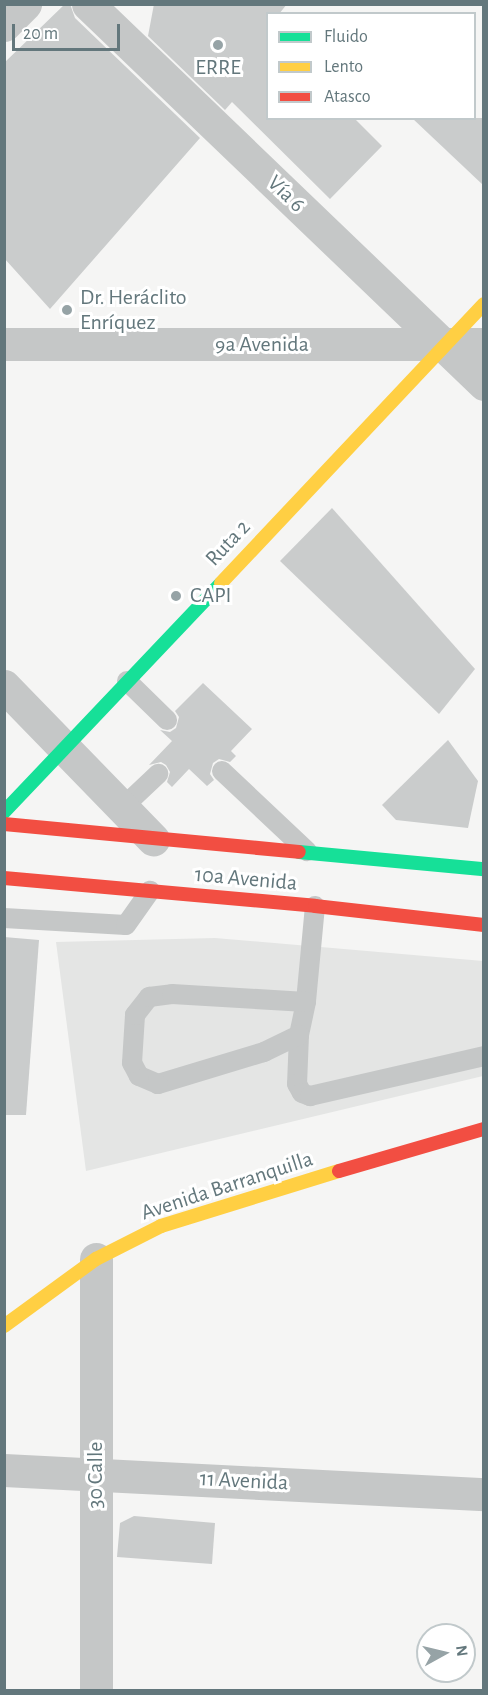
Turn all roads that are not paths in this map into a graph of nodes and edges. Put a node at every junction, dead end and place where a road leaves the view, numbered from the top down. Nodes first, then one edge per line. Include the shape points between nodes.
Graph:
1 (25, 4) edge
2 (88, 4) edge
3 (4, 25) edge
4 (483, 304) edge
5 (4, 344) edge
6 (483, 344) edge
7 (443, 346) junction
8 (483, 384) edge
9 (127, 681) junction
10 (4, 686) edge
11 (167, 720) dead end
12 (63, 748) junction
13 (222, 771) dead end
14 (158, 774) dead end
15 (122, 808) junction
16 (4, 812) edge
17 (4, 824) edge
18 (153, 839) junction
19 (309, 853) junction
20 (483, 869) edge
21 (4, 878) edge
22 (150, 891) junction
23 (315, 906) junction
24 (4, 918) edge
25 (483, 925) edge
26 (306, 1002) junction
27 (299, 1035) junction
28 (483, 1056) edge
29 (483, 1129) edge
30 (96, 1259) junction
31 (4, 1326) edge
32 (4, 1470) edge
33 (96, 1473) junction
34 (483, 1494) edge
35 (96, 1690) edge

1 - 3 street
2 - 7 street, Vía 6
4 - 7 main road, Ruta 2
5 - 7 street, 9a Avenida
6 - 7 street, 9a Avenida
7 - 8 street, Vía 6
7 - 9 main road, Ruta 2
9 - 11 lane
9 - 12 main road, Ruta 2
10 - 12 street
12 - 15 street
12 - 16 main road, Ruta 2
13 - 19 lane
14 - 15 lane
15 - 18 street
17 - 18 main road, 10a Avenida
18 - 19 main road, 10a Avenida via 201,849
19 - 20 main road, 10a Avenida
21 - 22 main road, 10a Avenida
22 - 23 main road, 10a Avenida via 187,889
22 - 24 lane via 126,925
23 - 25 main road, 10a Avenida
23 - 26 lane
26 - 27 lane
26 - 27 lane via 172,994 149,997 135,1015 132,1064 139,1076 158,1084 264,1052
27 - 28 lane via 297,1083 302,1093 310,1096
29 - 30 main road, Avenida Barranquilla via 161,1226
30 - 31 main road, Avenida Barranquilla
30 - 33 street, 30 Calle
32 - 33 street, 11 Avenida
33 - 34 street, 11 Avenida
33 - 35 street, 30 Calle

